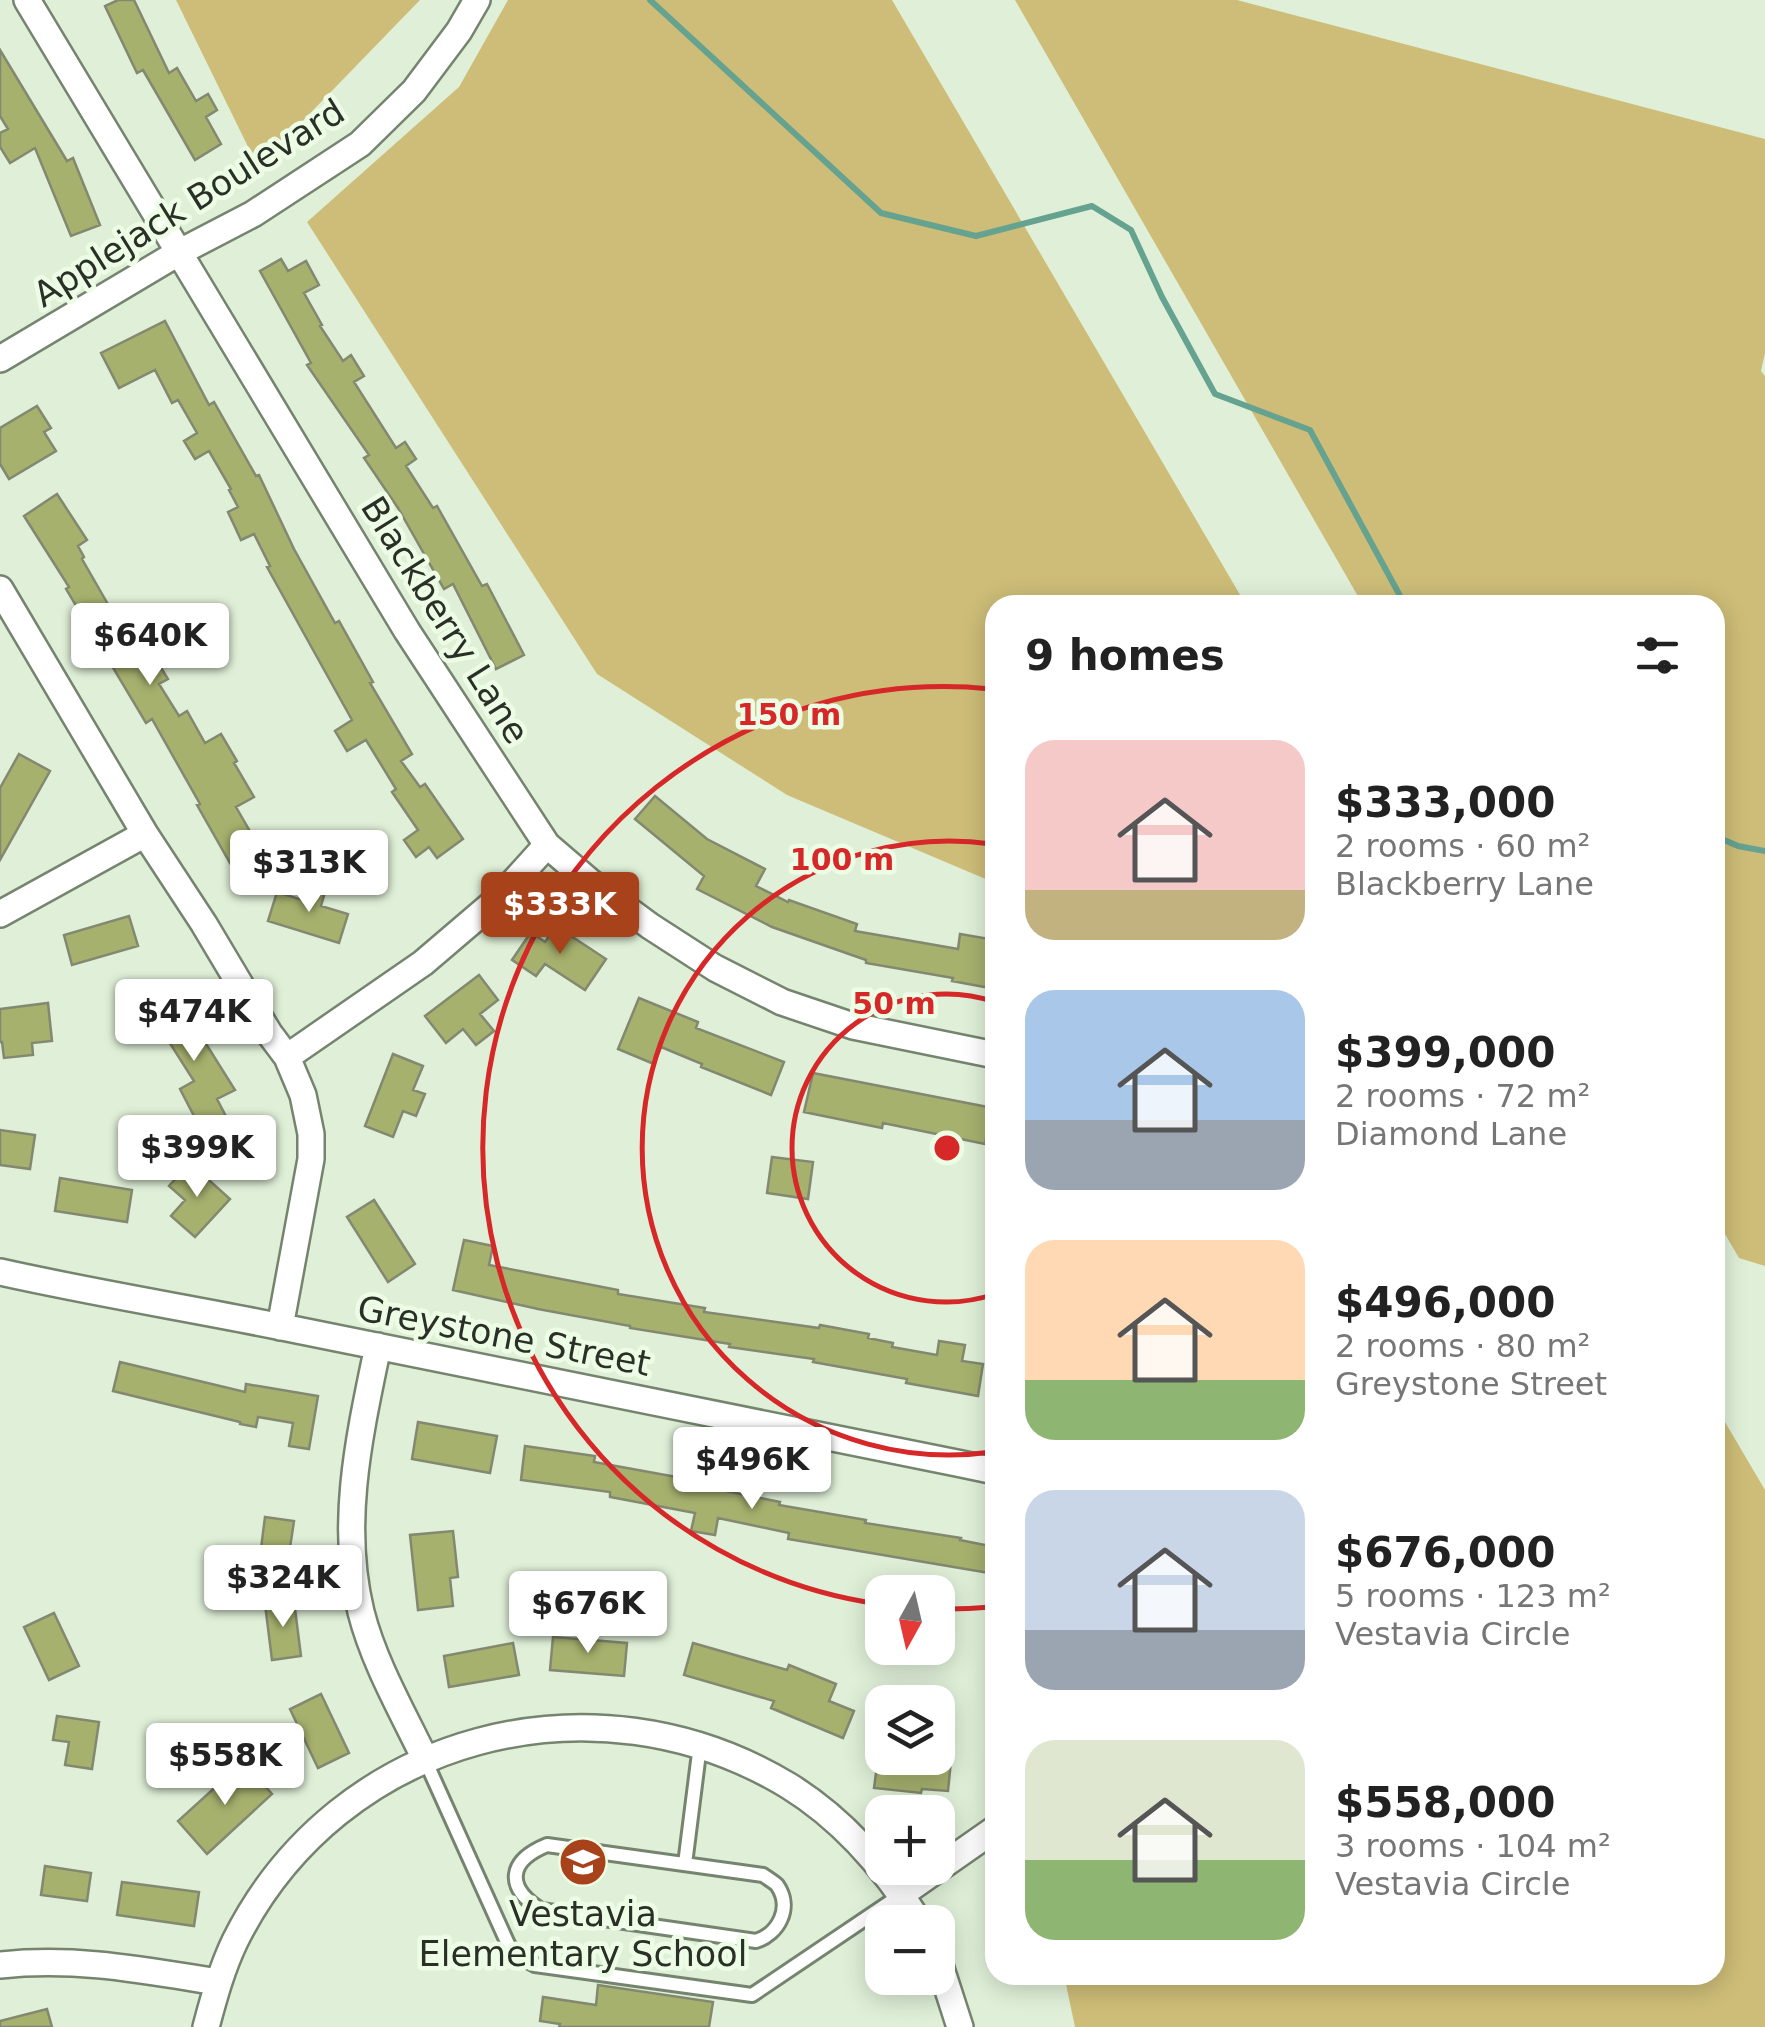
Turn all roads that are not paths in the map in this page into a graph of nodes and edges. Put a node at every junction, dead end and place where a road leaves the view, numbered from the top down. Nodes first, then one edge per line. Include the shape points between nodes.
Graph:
1 (27, 0) edge
2 (477, 0) edge
3 (178, 253) junction
4 (0, 359) edge
5 (0, 588) edge
6 (145, 834) junction
7 (547, 845) junction
8 (0, 914) edge
9 (985, 1052) edge
10 (287, 1057) junction
11 (0, 1272) edge
12 (280, 1327) junction
13 (378, 1346) junction
14 (985, 1468) edge
15 (700, 1745) junction
16 (424, 1759) junction
17 (985, 1836) edge
18 (685, 1864) junction
19 (902, 1894) junction
20 (909, 1905) edge
21 (0, 1965) edge
22 (218, 1982) junction
23 (950, 1995) edge
24 (206, 2027) edge
25 (960, 2027) edge

1 - 3 street, Blackberry Lane
2 - 3 street, Applejack Boulevard via 414,91 360,144 253,214
3 - 4 street, Applejack Boulevard
3 - 7 street, Blackberry Lane via 407,631
5 - 6 street
6 - 8 street
6 - 10 street
7 - 9 street, Blackberry Lane via 650,926 782,1002 853,1026
7 - 10 street via 423,963
10 - 12 street via 311,1134
11 - 12 street, Greystone Street
12 - 13 street, Greystone Street
13 - 14 street, Greystone Street
13 - 16 street via 359,1438 353,1563 377,1660
15 - 16 street via 650,1732 574,1726 497,1736
15 - 18 lane
15 - 19 street via 759,1769 824,1810
16 - 19 lane via 508,1944 535,1965 752,1995
16 - 22 street via 348,1804 304,1844 257,1902
17 - 19 street
18 - 18 lane via 547,1845 528,1853 515,1880 525,1900 541,1910 756,1942 782,1919 776,1884 763,1875
19 - 20 street
21 - 22 street via 90,1962
22 - 24 street
23 - 25 street

